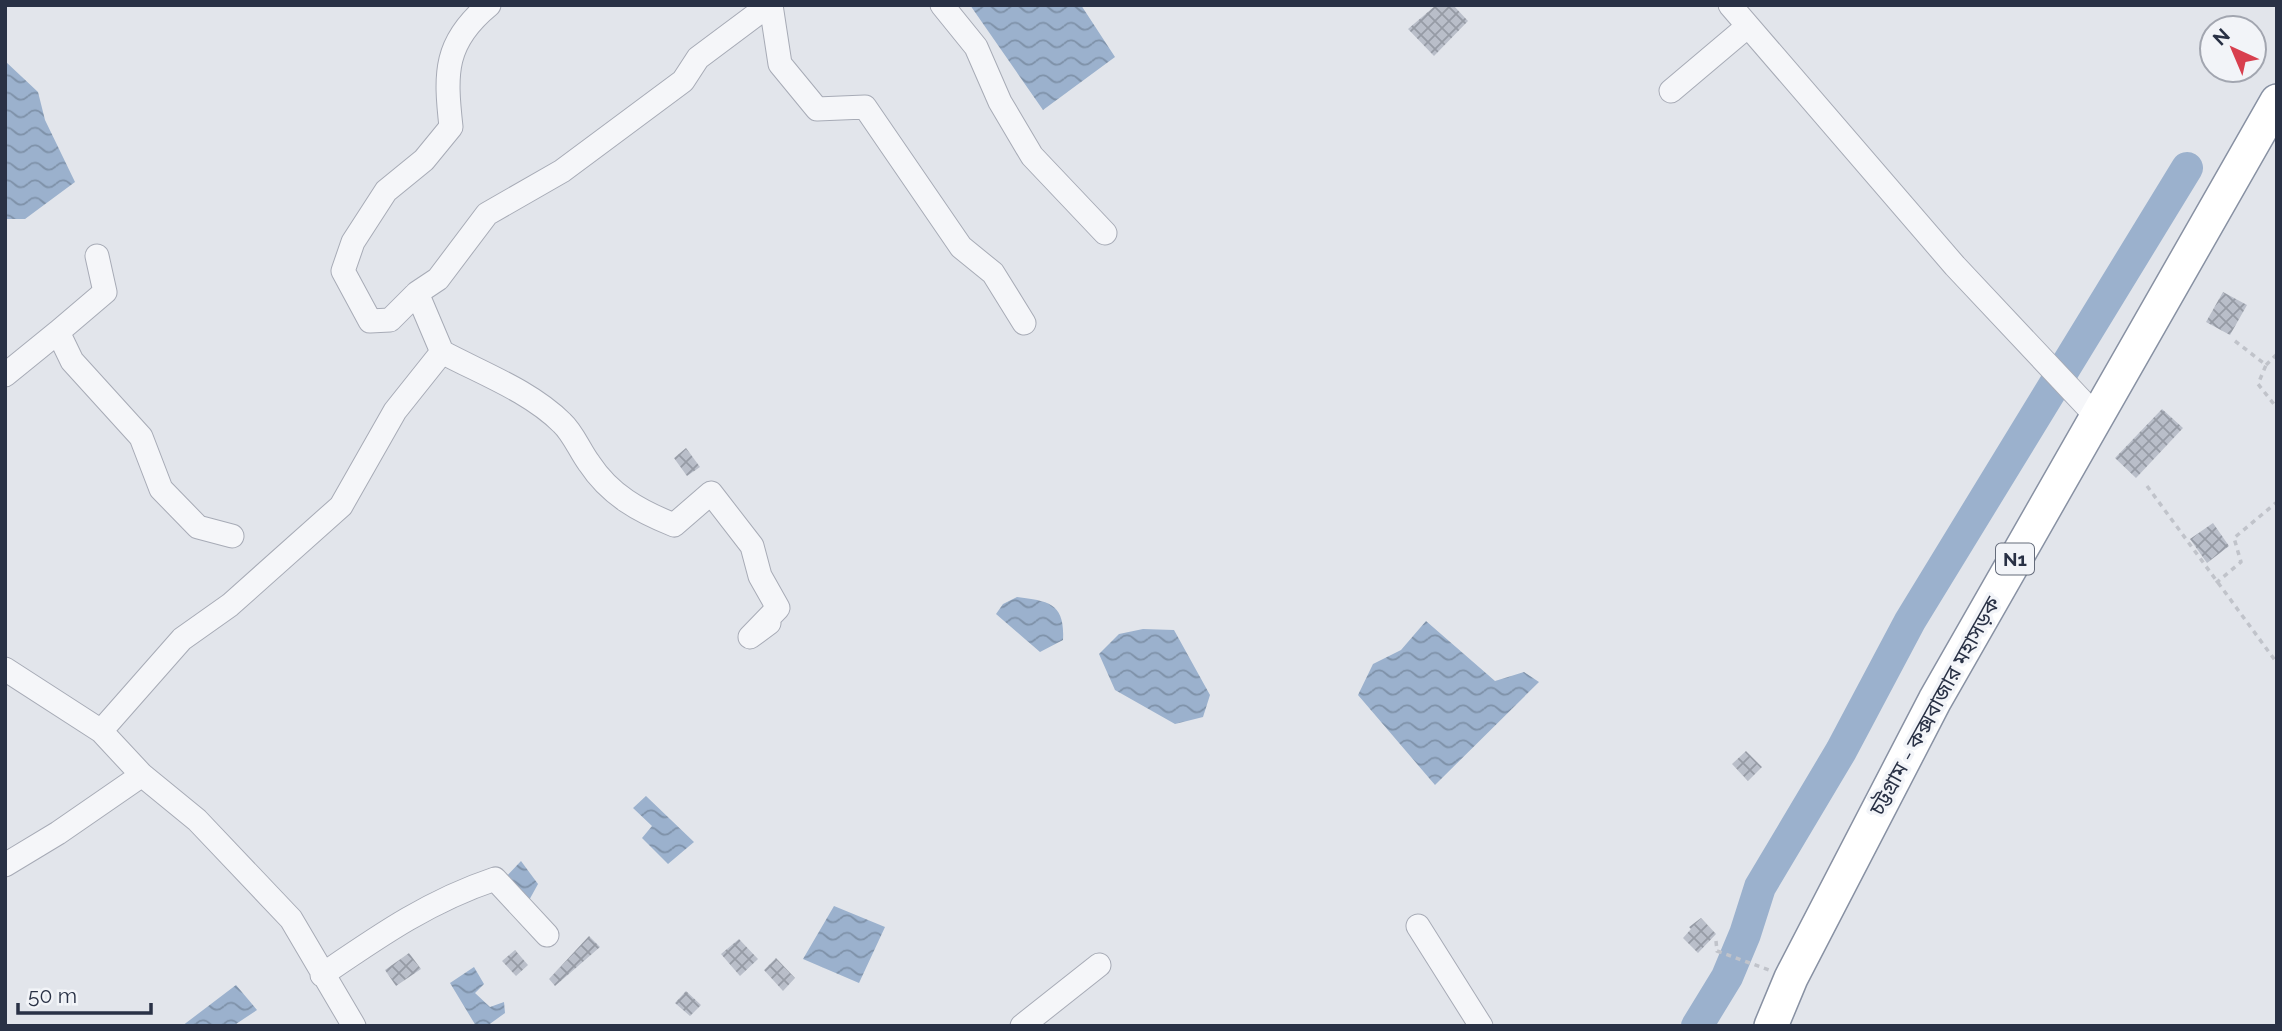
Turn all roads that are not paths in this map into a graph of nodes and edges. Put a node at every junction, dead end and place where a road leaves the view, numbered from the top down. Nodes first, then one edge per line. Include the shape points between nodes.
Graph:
1 (489, 5) edge
2 (770, 5) edge
3 (942, 5) edge
4 (1730, 5) edge
5 (1748, 26) junction
6 (1671, 91) dead end
7 (2277, 101) edge
8 (1105, 233) dead end
9 (97, 256) dead end
10 (417, 293) junction
11 (1024, 323) dead end
12 (58, 332) junction
13 (442, 352) junction
14 (5, 375) edge
15 (2096, 417) junction
16 (232, 536) dead end
17 (769, 622) dead end
18 (5, 669) edge
19 (101, 731) junction
20 (142, 775) junction
21 (5, 865) edge
22 (1418, 926) dead end
23 (547, 935) dead end
24 (1099, 965) dead end
25 (322, 975) junction
26 (354, 1026) edge
27 (1022, 1026) edge
28 (1481, 1026) edge
29 (1771, 1026) edge

1 - 10 street via 453,46 447,89 451,127 424,160 386,191 353,242 343,271 370,321 390,320
2 - 10 street via 698,58 683,81 573,163 487,214 438,279
2 - 11 street via 780,64 817,109 865,107 961,247 993,273
3 - 8 street via 976,47 1000,102 1032,156
4 - 5 street
5 - 6 street
5 - 15 street via 1955,266
7 - 15 highway, চট্টগ্রাম - কক্সবাজার মহাসড়ক / N1
9 - 12 street via 105,292
10 - 13 street
12 - 14 street
12 - 16 street via 72,361 141,437 161,489 198,527
13 - 17 street via 528,397 564,423 613,494 647,514 674,525 711,493 752,546 760,576 778,607 750,637
13 - 19 street via 395,411 341,506 230,605 182,639
15 - 29 highway, চট্টগ্রাম - কক্সবাজার মহাসড়ক / N1 via 1935,700 1790,978
18 - 19 street
19 - 20 street
20 - 21 street
20 - 25 street via 197,820 291,919
22 - 28 street
23 - 25 street via 495,879 453,893 401,921
24 - 27 street
25 - 26 street

